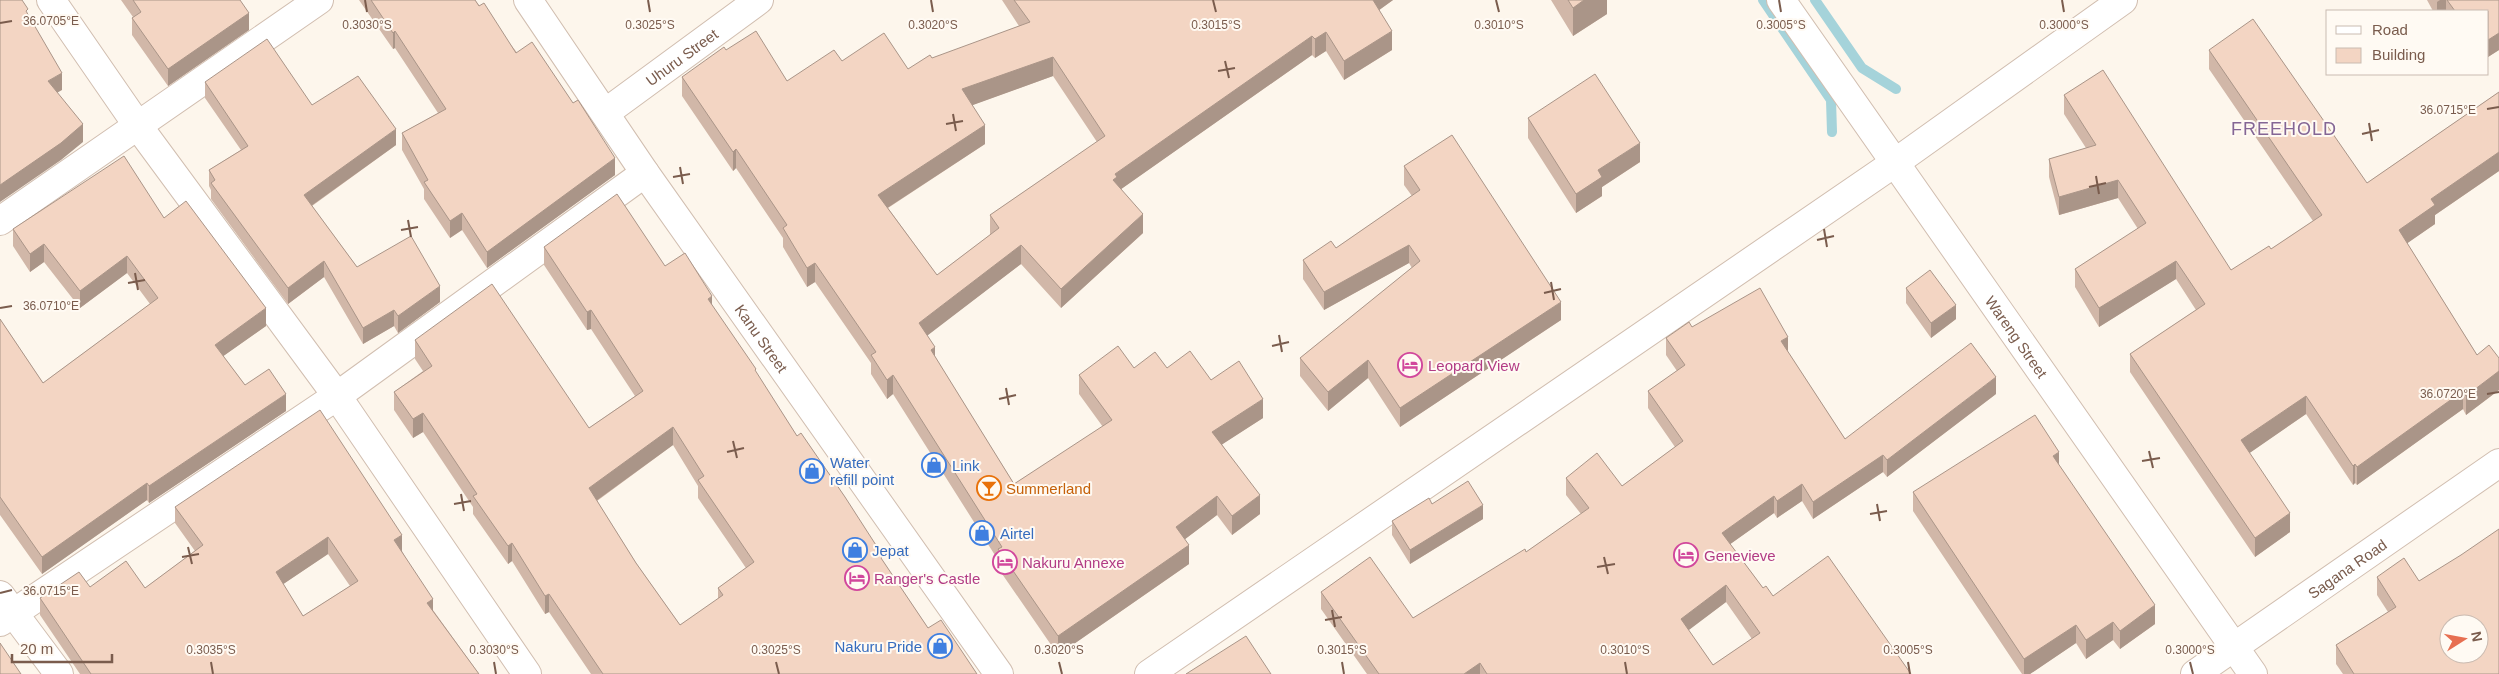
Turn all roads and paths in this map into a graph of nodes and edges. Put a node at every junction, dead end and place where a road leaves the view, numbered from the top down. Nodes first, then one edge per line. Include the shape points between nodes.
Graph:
1 (51, 0) edge
2 (319, 0) edge
3 (528, 0) edge
4 (759, 0) edge
5 (1781, 0) edge
6 (2124, 0) edge
7 (605, 113) junction
8 (138, 126) junction
9 (1896, 162) junction
10 (645, 173) junction
11 (0, 222) edge
12 (337, 396) junction
13 (2499, 463) edge
14 (4, 610) edge
15 (2235, 648) junction
16 (59, 674) edge
17 (527, 674) edge
18 (999, 674) edge
19 (1149, 674) edge
20 (2196, 674) edge
21 (2253, 674) edge

1 - 8 street
2 - 8 street
3 - 7 street, Kanu Street
4 - 7 street, Uhuru Street
5 - 9 street, Wareng Street
6 - 9 street
7 - 10 street, Kanu Street
8 - 11 street
8 - 12 street
9 - 15 street, Wareng Street
9 - 19 street
10 - 12 street
10 - 18 street, Kanu Street
12 - 14 street
12 - 17 street
13 - 15 street, Sagana Road
14 - 16 street
15 - 20 street, Sagana Road
15 - 21 street, Wareng Street

